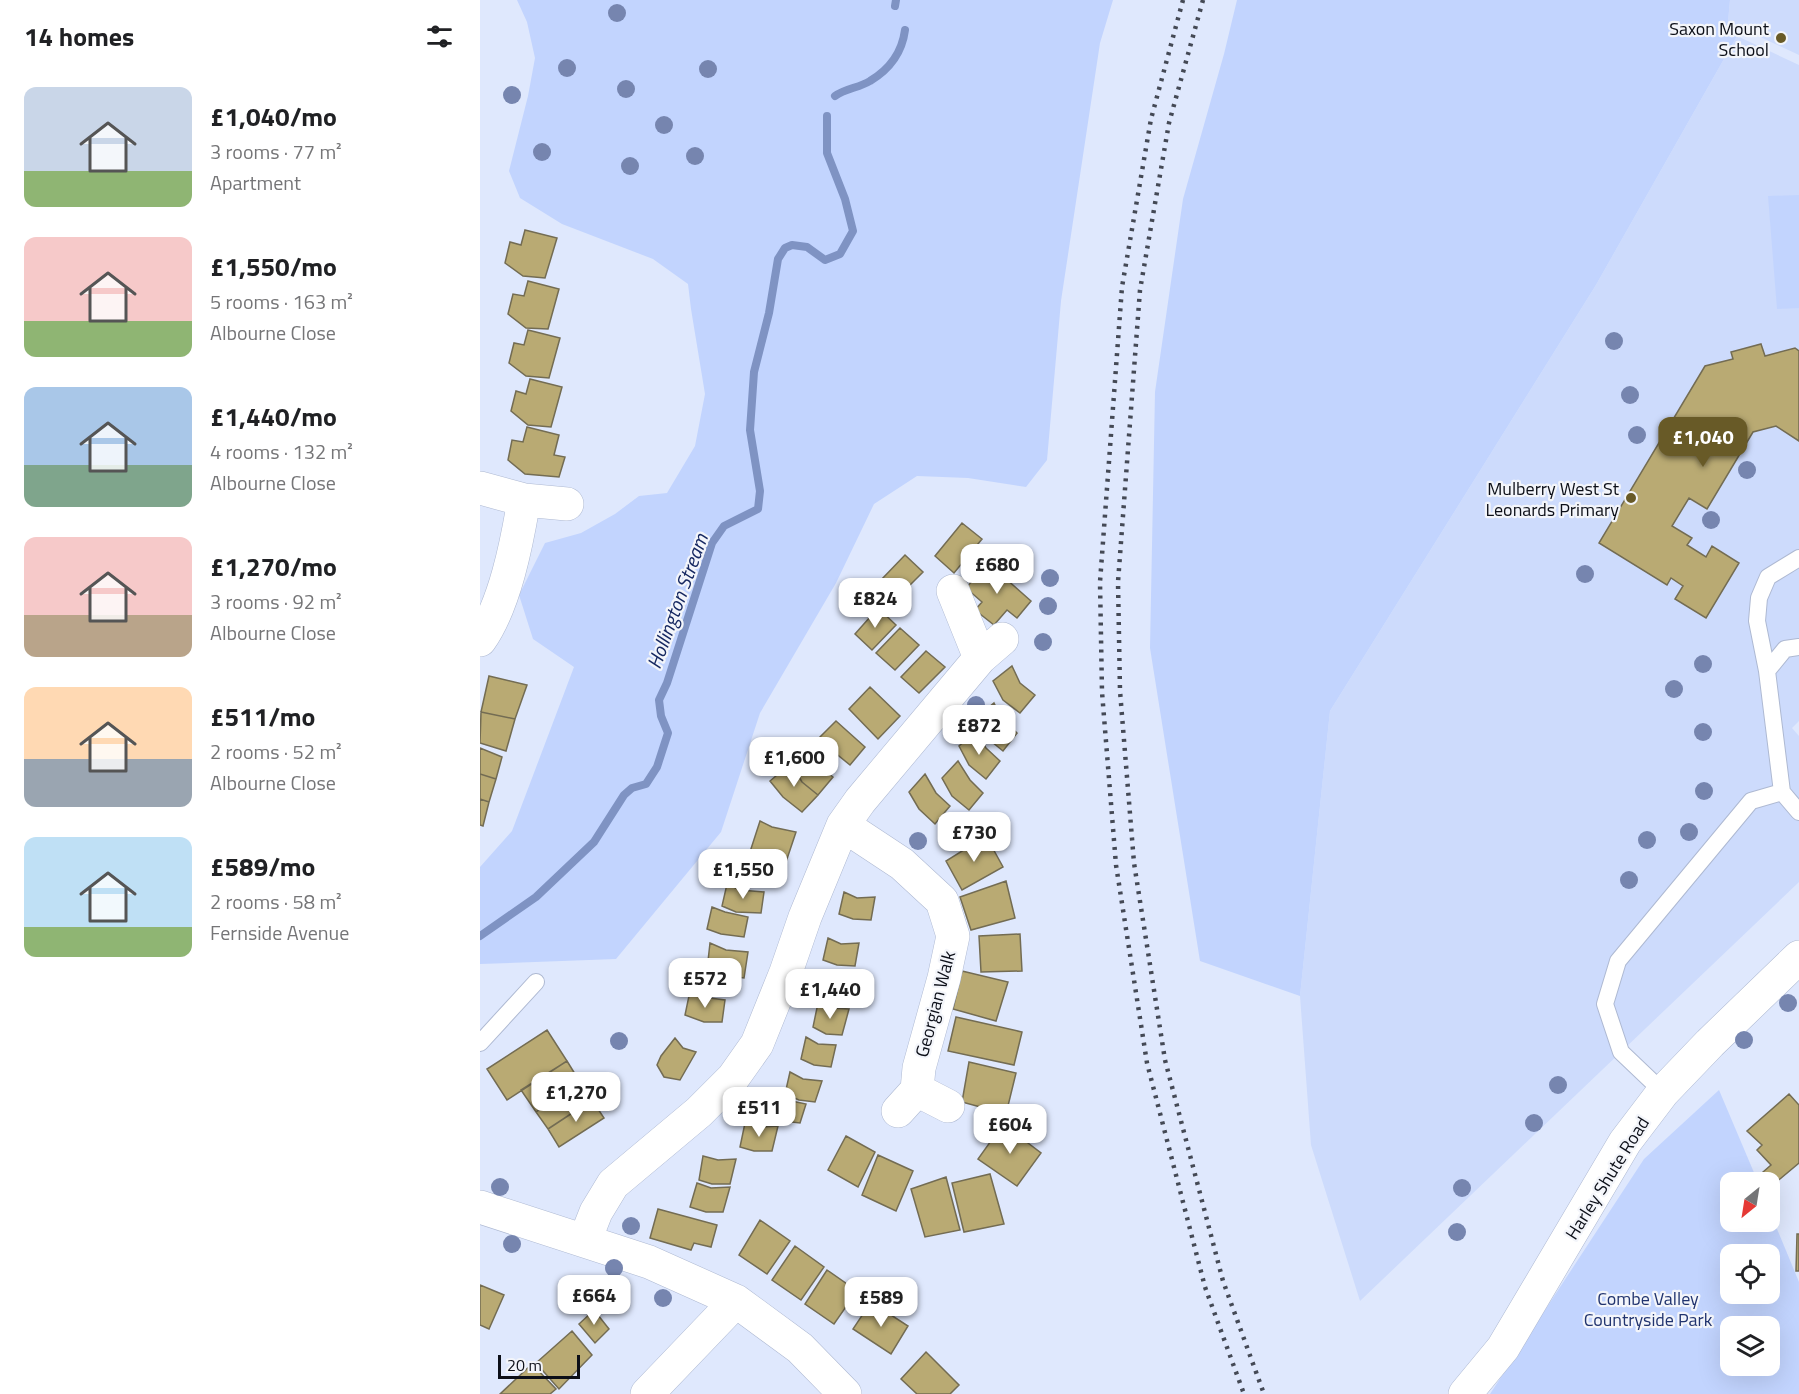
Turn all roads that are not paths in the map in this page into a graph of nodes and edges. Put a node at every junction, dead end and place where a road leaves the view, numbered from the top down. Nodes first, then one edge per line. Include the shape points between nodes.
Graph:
1 (480, 488) edge
2 (524, 500) junction
3 (567, 504) dead end
4 (1799, 558) edge
5 (953, 591) dead end
6 (480, 640) edge
7 (1799, 647) edge
8 (1767, 670) junction
9 (1782, 792) junction
10 (1799, 812) edge
11 (843, 825) junction
12 (1799, 957) edge
13 (536, 982) dead end
14 (480, 1043) edge
15 (1663, 1092) junction
16 (948, 1106) dead end
17 (480, 1207) edge
18 (585, 1240) junction
19 (736, 1301) junction
20 (647, 1394) edge
21 (845, 1394) edge
22 (1465, 1394) edge

1 - 2 street
2 - 3 street
2 - 6 street via 515,550 489,627
4 - 8 lane via 1768,577 1759,598 1757,621
5 - 11 street via 991,649
7 - 8 lane via 1785,650
8 - 9 lane
9 - 10 lane
9 - 15 lane via 1750,801 1618,961 1605,1004 1622,1052
11 - 16 street, Georgian Walk via 902,864 942,901 953,936 907,1100
11 - 18 street via 757,1044 733,1078 699,1112 613,1184
12 - 15 street, Harley Shute Road
13 - 14 lane
15 - 22 street, Harley Shute Road via 1625,1142 1503,1348
17 - 18 street
18 - 19 street via 649,1262
19 - 20 street
19 - 21 street via 800,1348

